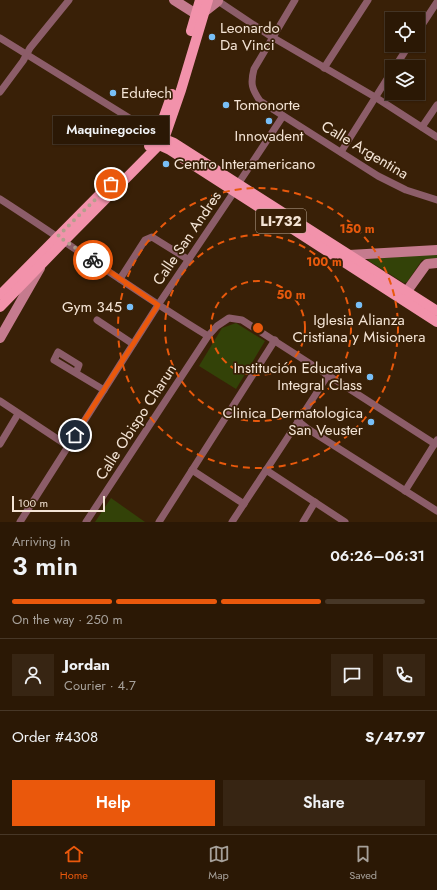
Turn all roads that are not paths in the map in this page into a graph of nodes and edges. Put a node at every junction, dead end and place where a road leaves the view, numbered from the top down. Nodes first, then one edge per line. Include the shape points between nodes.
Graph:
1 (69, 0) edge
2 (174, 0) edge
3 (200, 0) edge
4 (208, 0) edge
5 (218, 0) edge
6 (295, 0) edge
7 (368, 0) edge
8 (437, 2) edge
9 (200, 13) junction
10 (425, 20) edge
11 (272, 37) junction
12 (0, 38) edge
13 (196, 38) junction
14 (27, 54) junction
15 (324, 68) junction
16 (385, 82) edge
17 (0, 92) edge
18 (375, 98) junction
19 (437, 105) edge
20 (283, 116) junction
21 (422, 127) junction
22 (437, 137) edge
23 (160, 140) junction
24 (341, 152) junction
25 (236, 188) junction
26 (0, 199) edge
27 (437, 200) edge
28 (61, 238) junction
29 (437, 250) edge
30 (349, 255) junction
31 (189, 260) junction
32 (42, 263) junction
33 (437, 263) edge
34 (120, 279) junction
35 (0, 295) edge
36 (405, 295) junction
37 (158, 305) junction
38 (0, 307) edge
39 (437, 311) edge
40 (97, 320) dead end
41 (437, 322) edge
42 (1, 334) edge
43 (208, 336) junction
44 (275, 340) junction
45 (133, 344) junction
46 (76, 373) dead end
47 (328, 375) junction
48 (104, 390) junction
49 (0, 401) edge
50 (18, 414) junction
51 (298, 421) junction
52 (436, 442) edge
53 (0, 444) edge
54 (68, 446) junction
55 (192, 470) junction
56 (266, 470) junction
57 (405, 490) junction
58 (315, 502) junction
59 (244, 504) junction
60 (437, 511) edge
61 (20, 522) edge
62 (86, 522) edge
63 (159, 522) edge
64 (232, 522) edge
65 (303, 522) edge
66 (345, 522) edge

1 - 14 street
2 - 9 street
3 - 9 main road
4 - 9 main road
5 - 9 street
5 - 11 street
5 - 13 street
6 - 11 street, Calle Argentina
7 - 15 street
8 - 10 street
9 - 13 main road
9 - 23 main road via 174,88
11 - 15 street
11 - 20 street, Calle Argentina via 254,69 251,80 253,90 260,101
12 - 14 street
13 - 23 main road via 181,90
14 - 17 street
14 - 23 street
15 - 18 street
16 - 18 street
18 - 21 street
18 - 24 street
19 - 21 street
20 - 24 street, Calle Argentina
20 - 25 street, Calle San Andres
21 - 22 street
23 - 25 main road, LI-732 via 170,150
23 - 28 main road via 154,142
24 - 27 street, Calle Argentina via 378,176 406,190
25 - 30 main road, LI-732
25 - 31 street, Calle San Andres
25 - 36 main road, LI-732
26 - 28 street
28 - 32 main road
28 - 34 street
28 - 35 main road
29 - 30 street
30 - 36 main road, LI-732
31 - 34 street via 152,237 148,238
31 - 37 street, Calle San Andres
32 - 38 main road
32 - 42 street
33 - 36 street via 424,266
34 - 37 street
36 - 39 main road, LI-732
36 - 41 main road, LI-732
37 - 43 street
37 - 45 street, Calle San Andres
40 - 45 street
43 - 44 street, Calle Obispo Charun via 229,318 242,320
43 - 62 street, Calle Obispo Charun
44 - 47 street, Calle Obispo Charun
44 - 55 street
45 - 48 street, Calle San Andres
46 - 48 street
47 - 51 street
47 - 52 street, Calle Obispo Charun
48 - 54 street, Calle San Andres
49 - 50 street
50 - 53 street
50 - 54 street
51 - 56 street
51 - 57 street
52 - 57 street
54 - 61 street, Calle San Andres
55 - 59 street
55 - 63 street
56 - 58 street
56 - 59 street
57 - 60 street
58 - 65 street
58 - 66 street
59 - 64 street

